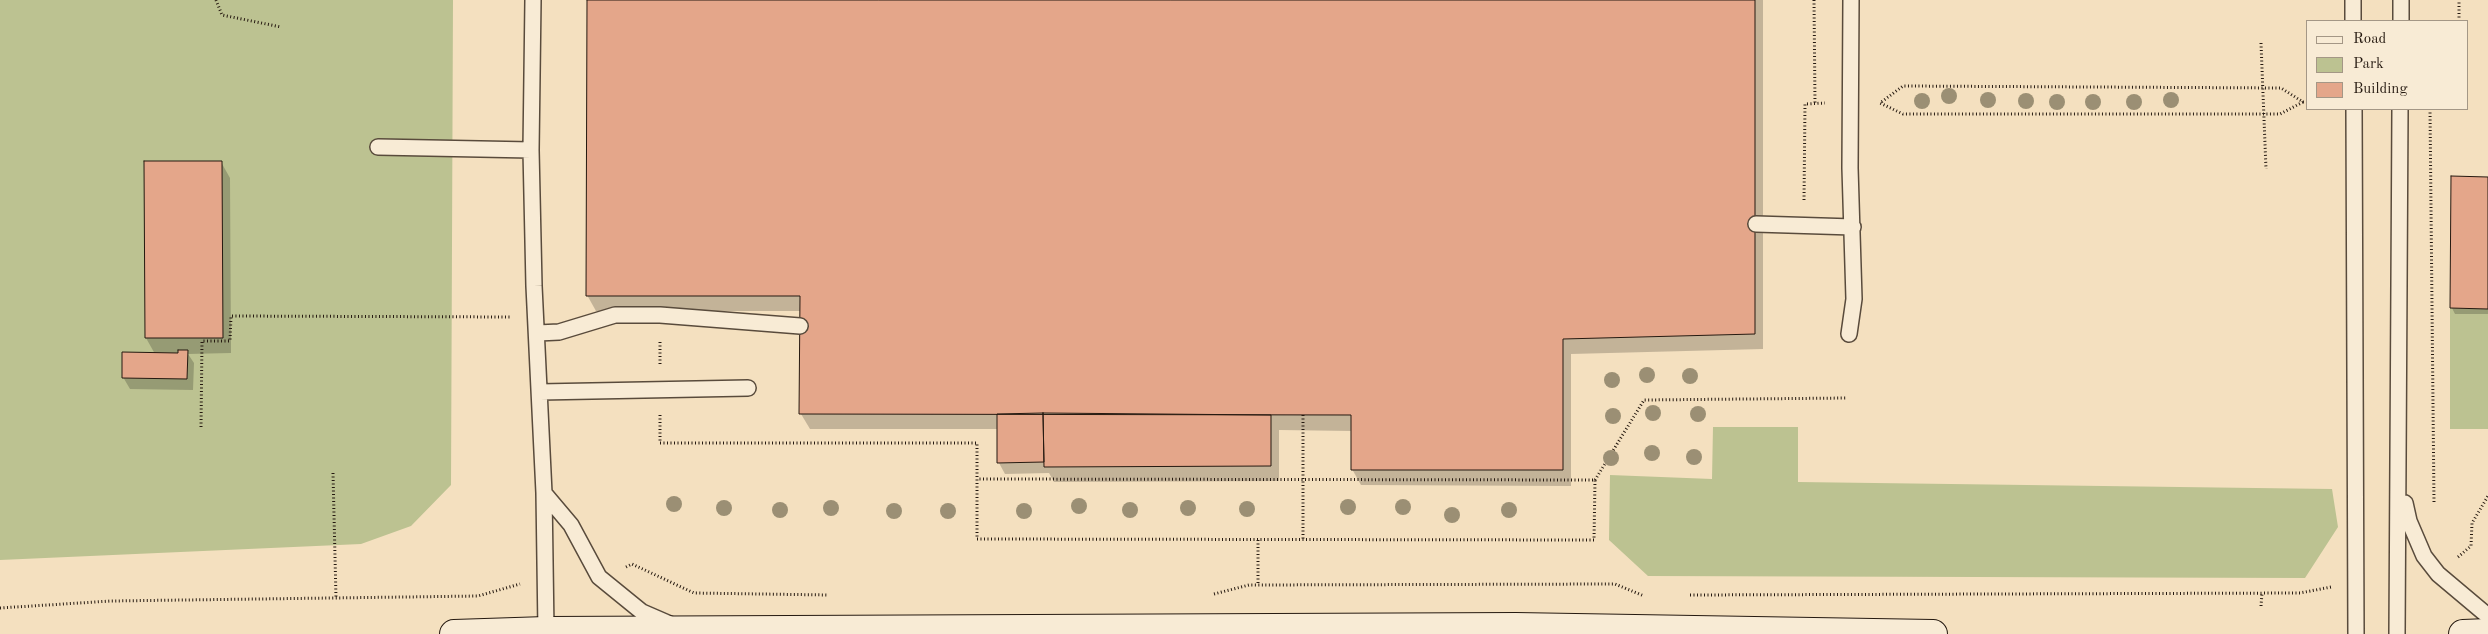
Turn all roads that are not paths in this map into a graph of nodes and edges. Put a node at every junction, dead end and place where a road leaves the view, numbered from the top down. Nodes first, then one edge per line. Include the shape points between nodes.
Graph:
1 (533, 0) edge
2 (1851, 0) edge
3 (2353, 0) edge
4 (2401, 0) edge
5 (2353, 20) edge
6 (2401, 20) edge
7 (2354, 110) edge
8 (2400, 110) edge
9 (378, 147) dead end
10 (531, 150) junction
11 (1756, 224) dead end
12 (1853, 227) junction
13 (800, 326) dead end
14 (538, 333) junction
15 (1849, 334) dead end
16 (748, 388) dead end
17 (540, 392) junction
18 (2400, 485) junction
19 (544, 493) junction
20 (2488, 616) edge
21 (687, 631) junction
22 (546, 632) edge
23 (2488, 633) edge
24 (454, 634) edge
25 (1933, 634) edge
26 (2356, 634) edge
27 (2397, 634) edge
28 (2463, 634) edge

1 - 10 lane
2 - 12 lane
3 - 5 lane
4 - 6 lane
7 - 26 lane
8 - 18 lane
9 - 10 lane
10 - 14 lane
11 - 12 lane
12 - 15 lane via 1854,300
13 - 14 lane via 660,315 615,315 559,332
14 - 17 lane
16 - 17 lane
17 - 19 lane
18 - 20 lane via 2409,521 2424,556 2438,574
18 - 27 lane
19 - 21 lane via 571,526 603,580 642,612
19 - 22 lane
21 - 22 main road
21 - 25 main road via 1516,627
22 - 24 main road
23 - 28 main road

